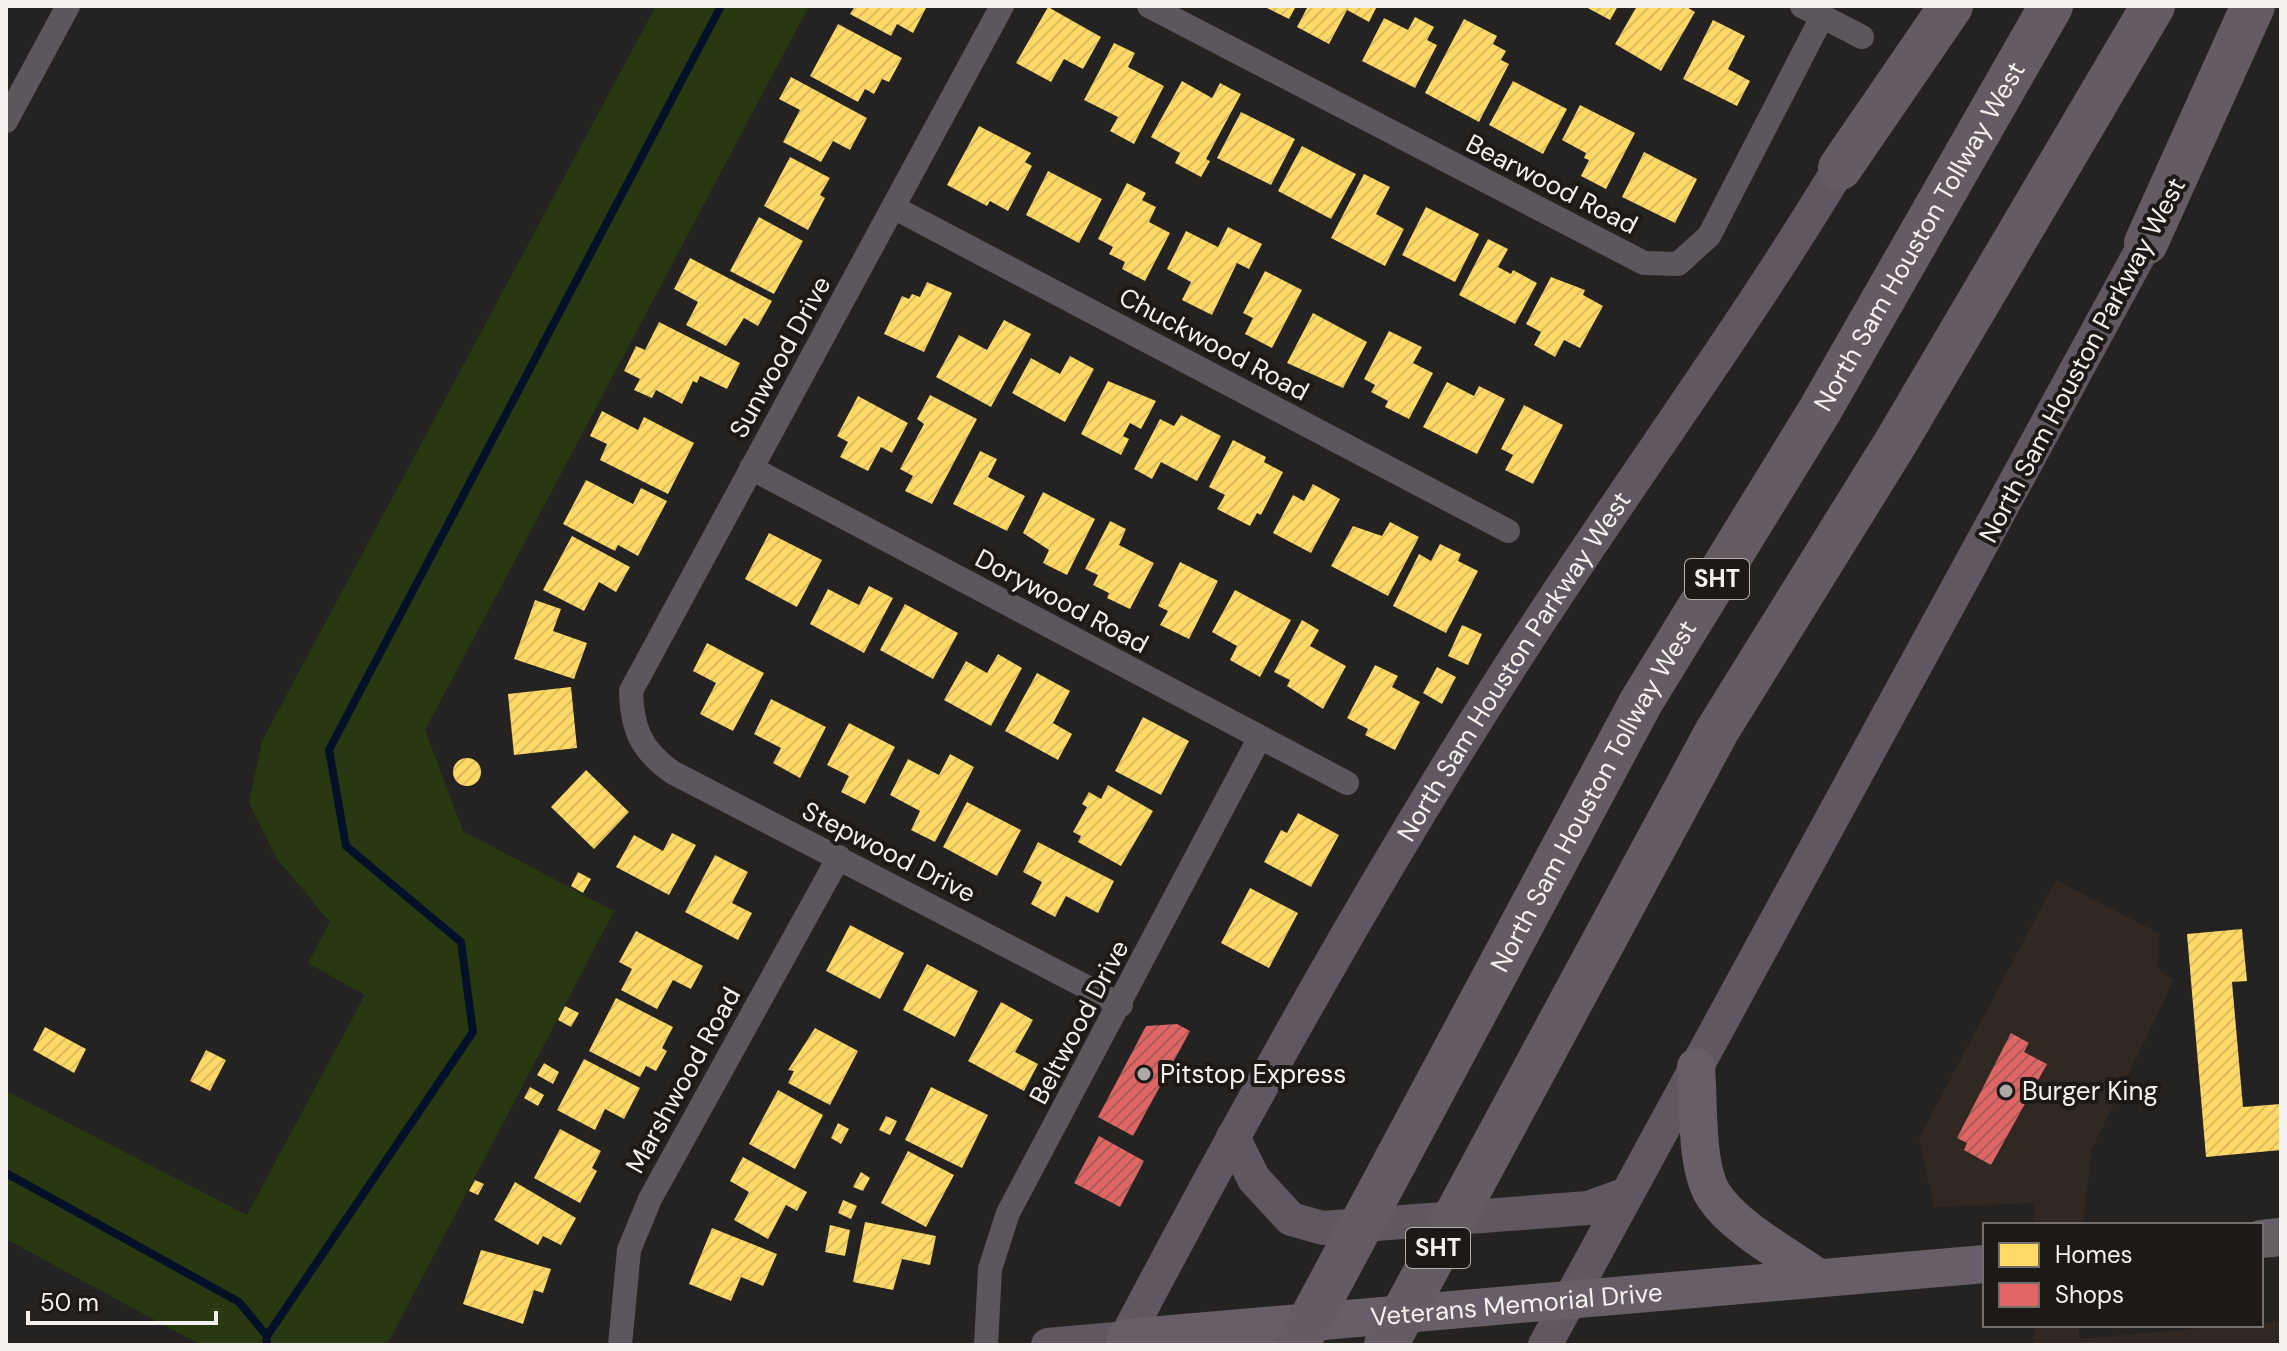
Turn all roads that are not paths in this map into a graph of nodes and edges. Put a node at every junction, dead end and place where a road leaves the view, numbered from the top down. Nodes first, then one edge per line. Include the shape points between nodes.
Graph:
1 (68, 6) edge
2 (1002, 6) edge
3 (1149, 6) edge
4 (1937, 6) edge
5 (1951, 6) edge
6 (2051, 6) edge
7 (2253, 6) edge
8 (2272, 6) edge
9 (2153, 9) edge
10 (1812, 11) edge
11 (1862, 37) dead end
12 (6, 121) edge
13 (1840, 168) junction
14 (893, 207) junction
15 (2146, 243) junction
16 (751, 468) junction
17 (1508, 531) dead end
18 (1260, 737) junction
19 (639, 740) joint
20 (1347, 783) dead end
21 (839, 857) junction
22 (1121, 1005) junction
23 (1696, 1067) junction
24 (1233, 1137) junction
25 (1627, 1194) junction
26 (1983, 1264) edge
27 (1817, 1277) junction
28 (1570, 1298) junction
29 (1124, 1342) edge
30 (620, 1345) edge
31 (986, 1345) edge
32 (1048, 1345) edge
33 (1297, 1345) edge
34 (1386, 1345) edge
35 (1545, 1345) edge

1 - 12 street
2 - 14 street, Sunwood Drive
3 - 10 street, Bearwood Road via 1644,263 1678,264 1709,236
4 - 13 main road, North Sam Houston Parkway West
5 - 13 highway
6 - 33 highway, North Sam Houston Tollway West / SHT, bridge via 1820,410 1641,702
7 - 15 highway
8 - 15 main road, North Sam Houston Parkway West
9 - 34 highway, SHT, bridge via 1717,731
10 - 11 street
13 - 24 main road, North Sam Houston Parkway West via 1405,833
14 - 16 street, Sunwood Drive
14 - 17 street, Chuckwood Road
15 - 23 main road, North Sam Houston Parkway West
16 - 18 street, Dorywood Road
16 - 19 street, Sunwood Drive via 631,691 631,719
18 - 20 street, Dorywood Road
18 - 22 street, Beltwood Drive
19 - 21 street, Stepwood Drive via 672,772
21 - 22 street, Stepwood Drive
21 - 30 street, Marshwood Road via 650,1199 629,1250
22 - 31 street, Beltwood Drive via 1008,1213 990,1269
23 - 25 main road, North Sam Houston Parkway West
23 - 27 main road via 1704,1166 1714,1196 1750,1230
24 - 25 main road via 1254,1179 1291,1219 1323,1228 1588,1208
24 - 29 main road, North Sam Houston Parkway West
25 - 28 main road, North Sam Houston Parkway West
26 - 27 main road, Veterans Memorial Drive
27 - 28 main road, Veterans Memorial Drive
28 - 29 main road, Veterans Memorial Drive
28 - 35 main road, North Sam Houston Parkway West
29 - 32 main road, Veterans Memorial Drive

